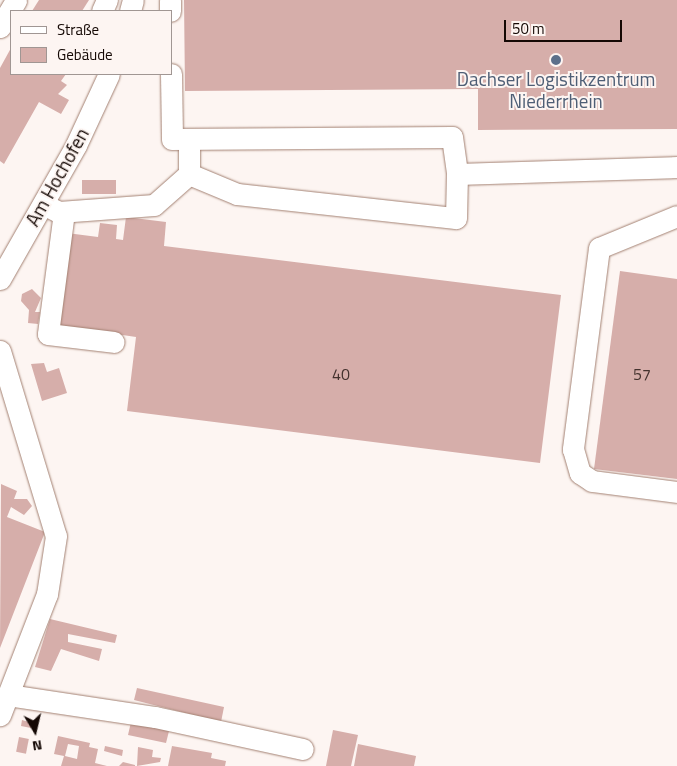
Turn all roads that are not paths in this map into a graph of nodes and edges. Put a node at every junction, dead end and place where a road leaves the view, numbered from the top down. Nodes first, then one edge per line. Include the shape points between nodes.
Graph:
1 (10, 10) edge
2 (0, 27) edge
3 (108, 75) edge
4 (171, 75) edge
5 (189, 139) junction
6 (677, 167) edge
7 (189, 174) junction
8 (456, 174) junction
9 (43, 204) junction
10 (64, 212) junction
11 (677, 216) edge
12 (0, 279) edge
13 (114, 342) dead end
14 (0, 351) edge
15 (677, 492) edge
16 (8, 695) junction
17 (0, 715) edge
18 (303, 749) dead end

1 - 2 street
3 - 9 street, Am Hochofen
4 - 5 street via 172,139
5 - 7 street
5 - 8 street via 452,137
6 - 8 street
7 - 8 street via 238,194 456,218
7 - 10 street via 154,205
9 - 10 street
9 - 12 street, Am Hochofen
10 - 13 street via 48,334
11 - 15 street via 599,248 573,450 580,474 592,481
14 - 16 street via 56,536 47,594
16 - 17 street
16 - 18 street via 155,717

